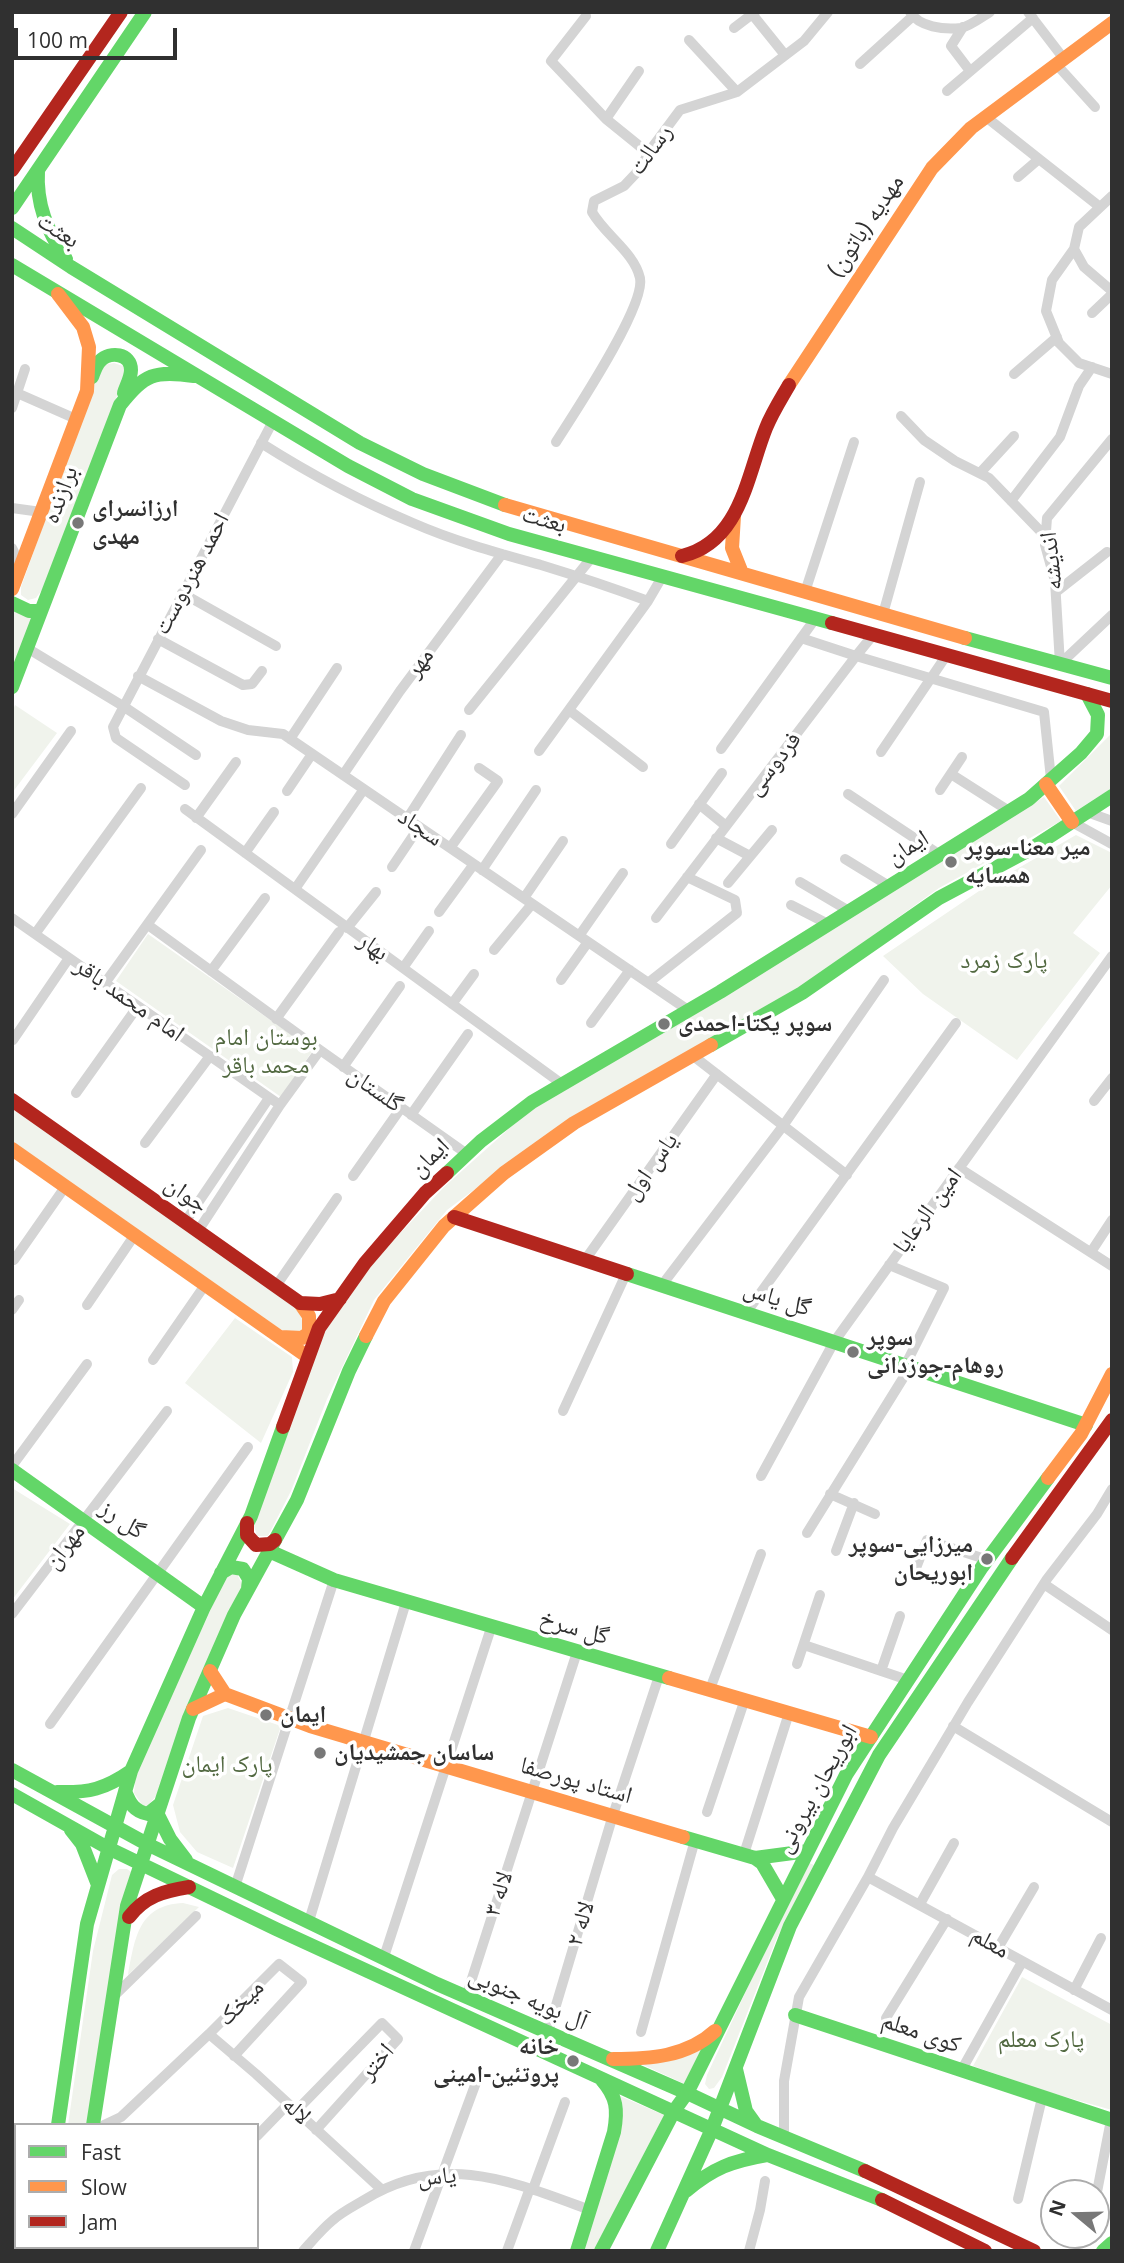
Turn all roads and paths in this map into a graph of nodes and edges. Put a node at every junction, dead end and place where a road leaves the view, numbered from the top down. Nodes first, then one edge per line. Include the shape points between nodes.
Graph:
1 (121, 12) edge
2 (145, 12) edge
3 (828, 12) edge
4 (990, 12) edge
5 (754, 13) edge
6 (911, 14) edge
7 (1030, 15) edge
8 (586, 16) dead end
9 (1112, 23) edge
10 (963, 27) junction
11 (734, 28) dead end
12 (689, 40) dead end
13 (785, 55) junction
14 (1060, 62) junction
15 (860, 64) dead end
16 (639, 71) dead end
17 (970, 71) junction
18 (947, 90) dead end
19 (737, 92) junction
20 (1095, 107) dead end
21 (986, 117) junction
22 (606, 119) junction
23 (648, 153) junction
24 (1039, 159) junction
25 (15, 163) edge
26 (39, 167) junction
27 (1018, 177) dead end
28 (1112, 196) edge
29 (1100, 207) junction
30 (12, 208) edge
31 (12, 228) edge
32 (1074, 249) junction
33 (12, 265) edge
34 (71, 267) junction
35 (56, 291) junction
36 (1112, 292) edge
37 (1092, 313) dead end
38 (1057, 337) junction
39 (1092, 367) junction
40 (26, 369) dead end
41 (1014, 374) dead end
42 (1112, 374) edge
43 (197, 376) junction
44 (87, 391) junction
45 (17, 393) junction
46 (120, 405) junction
47 (12, 408) edge
48 (901, 416) dead end
49 (76, 419) junction
50 (273, 421) junction
51 (1014, 436) dead end
52 (1112, 439) edge
53 (556, 442) dead end
54 (854, 442) dead end
55 (261, 443) junction
56 (360, 443) junction
57 (348, 466) junction
58 (980, 473) junction
59 (920, 482) dead end
60 (1011, 501) junction
61 (12, 508) edge
62 (41, 512) junction
63 (735, 515) junction
64 (1046, 537) junction
65 (12, 548) edge
66 (1107, 552) dead end
67 (502, 554) junction
68 (682, 556) junction
69 (592, 557) junction
70 (21, 566) junction
71 (742, 573) junction
72 (578, 577) junction
73 (662, 577) junction
74 (12, 589) edge
75 (805, 592) junction
76 (1056, 592) junction
77 (182, 593) junction
78 (648, 601) junction
79 (12, 603) edge
80 (41, 611) junction
81 (883, 614) junction
82 (1112, 615) edge
83 (815, 619) junction
84 (873, 635) junction
85 (801, 638) junction
86 (158, 639) junction
87 (276, 646) dead end
88 (27, 648) junction
89 (856, 656) junction
90 (946, 656) junction
91 (1060, 664) junction
92 (337, 668) dead end
93 (262, 671) dead end
94 (138, 676) junction
95 (931, 678) junction
96 (1112, 678) edge
97 (12, 687) edge
98 (1087, 694) junction
99 (1112, 701) edge
100 (123, 706) junction
101 (470, 710) dead end
102 (569, 710) junction
103 (71, 730) dead end
104 (461, 735) dead end
105 (290, 739) junction
106 (722, 749) dead end
107 (539, 751) dead end
108 (881, 752) dead end
109 (312, 754) junction
110 (196, 755) dead end
111 (962, 757) dead end
112 (236, 762) dead end
113 (643, 767) dead end
114 (479, 768) dead end
115 (722, 773) dead end
116 (951, 774) junction
117 (343, 775) junction
118 (1048, 782) junction
119 (185, 785) dead end
120 (141, 788) dead end
121 (364, 789) junction
122 (536, 790) dead end
123 (940, 790) dead end
124 (287, 791) dead end
125 (848, 794) dead end
126 (1112, 796) edge
127 (699, 804) junction
128 (185, 809) dead end
129 (1009, 811) junction
130 (274, 812) dead end
131 (1087, 812) junction
132 (12, 814) edge
133 (196, 818) junction
134 (407, 819) junction
135 (1112, 821) edge
136 (1072, 822) junction
137 (726, 826) junction
138 (419, 827) junction
139 (772, 830) dead end
140 (716, 838) junction
141 (563, 841) dead end
142 (671, 844) dead end
143 (1112, 844) edge
144 (450, 848) junction
145 (201, 850) dead end
146 (245, 853) junction
147 (940, 855) junction
148 (750, 856) junction
149 (845, 859) dead end
150 (392, 867) dead end
151 (478, 867) junction
152 (623, 873) dead end
153 (687, 877) junction
154 (800, 882) dead end
155 (728, 883) dead end
156 (889, 886) junction
157 (295, 889) junction
158 (376, 892) dead end
159 (265, 898) dead end
160 (528, 901) junction
161 (792, 905) dead end
162 (849, 911) junction
163 (439, 912) dead end
164 (12, 918) edge
165 (656, 918) dead end
166 (828, 924) junction
167 (148, 925) junction
168 (343, 930) junction
169 (429, 931) dead end
170 (35, 934) junction
171 (583, 939) junction
172 (494, 950) dead end
173 (1112, 957) edge
174 (69, 958) junction
175 (403, 968) junction
176 (630, 970) junction
177 (211, 971) junction
178 (474, 974) dead end
179 (561, 980) dead end
180 (884, 980) dead end
181 (105, 983) junction
182 (648, 983) junction
183 (400, 986) dead end
184 (452, 1004) junction
185 (138, 1006) junction
186 (688, 1010) junction
187 (276, 1019) junction
188 (591, 1023) dead end
189 (956, 1023) dead end
190 (468, 1034) dead end
191 (13, 1040) edge
192 (320, 1050) junction
193 (692, 1055) junction
194 (210, 1056) junction
195 (343, 1067) junction
196 (717, 1074) junction
197 (1112, 1077) edge
198 (562, 1084) junction
199 (76, 1093) dead end
200 (269, 1098) junction
201 (12, 1100) edge
202 (1094, 1101) dead end
203 (280, 1105) junction
204 (401, 1108) junction
205 (411, 1115) junction
206 (783, 1126) junction
207 (145, 1143) dead end
208 (12, 1149) edge
209 (467, 1154) junction
210 (959, 1168) junction
211 (847, 1175) junction
212 (353, 1176) dead end
213 (65, 1187) junction
214 (337, 1198) dead end
215 (454, 1217) junction
216 (1112, 1220) edge
217 (185, 1222) junction
218 (198, 1231) junction
219 (134, 1236) junction
220 (1091, 1252) junction
221 (14, 1260) edge
222 (585, 1260) junction
223 (889, 1265) junction
224 (1112, 1266) edge
225 (626, 1274) junction
226 (205, 1285) junction
227 (662, 1285) junction
228 (276, 1286) junction
229 (340, 1298) junction
230 (19, 1300) dead end
231 (300, 1303) junction
232 (87, 1306) dead end
233 (12, 1310) edge
234 (746, 1313) junction
235 (279, 1337) junction
236 (834, 1342) junction
237 (308, 1357) junction
238 (153, 1360) dead end
239 (87, 1364) dead end
240 (908, 1366) junction
241 (1112, 1374) edge
242 (167, 1411) dead end
243 (563, 1411) dead end
244 (1111, 1424) edge
245 (1086, 1425) junction
246 (248, 1447) dead end
247 (12, 1468) edge
248 (761, 1476) dead end
249 (1112, 1489) edge
250 (830, 1494) junction
251 (854, 1503) junction
252 (875, 1514) dead end
253 (84, 1521) junction
254 (248, 1522) junction
255 (807, 1533) dead end
256 (272, 1545) junction
257 (836, 1551) dead end
258 (761, 1554) dead end
259 (988, 1560) junction
260 (916, 1568) dead end
261 (158, 1573) junction
262 (221, 1573) junction
263 (334, 1580) junction
264 (1044, 1584) junction
265 (247, 1590) junction
266 (820, 1595) dead end
267 (406, 1602) junction
268 (204, 1607) junction
269 (12, 1614) edge
270 (900, 1616) dead end
271 (491, 1628) junction
272 (1112, 1630) edge
273 (804, 1645) junction
274 (577, 1652) junction
275 (797, 1664) dead end
276 (210, 1671) junction
277 (881, 1671) junction
278 (659, 1676) junction
279 (908, 1680) junction
280 (710, 1689) junction
281 (225, 1694) junction
282 (744, 1699) junction
283 (193, 1709) junction
284 (789, 1713) junction
285 (289, 1719) junction
286 (50, 1724) dead end
287 (953, 1726) junction
288 (871, 1737) junction
289 (363, 1742) junction
290 (445, 1766) junction
291 (12, 1770) edge
292 (131, 1771) junction
293 (125, 1791) junction
294 (532, 1791) junction
295 (52, 1792) junction
296 (12, 1794) edge
297 (158, 1809) junction
298 (707, 1812) dead end
299 (613, 1815) junction
300 (1112, 1822) edge
301 (69, 1826) junction
302 (115, 1826) junction
303 (695, 1840) junction
304 (954, 1843) dead end
305 (147, 1844) junction
306 (108, 1848) junction
307 (808, 1850) junction
308 (750, 1856) junction
309 (189, 1864) junction
310 (103, 1865) junction
311 (138, 1870) junction
312 (868, 1877) junction
313 (98, 1885) junction
314 (190, 1887) junction
315 (235, 1887) junction
316 (1034, 1887) dead end
317 (783, 1899) junction
318 (920, 1904) junction
319 (196, 1916) dead end
320 (947, 1919) junction
321 (309, 1920) junction
322 (124, 1924) junction
323 (1101, 1938) dead end
324 (998, 1948) junction
325 (384, 1957) junction
326 (1022, 1962) junction
327 (1074, 1990) junction
328 (466, 1997) junction
329 (112, 1998) junction
330 (1112, 2010) edge
331 (795, 2015) junction
332 (886, 2018) dead end
333 (718, 2027) junction
334 (548, 2032) junction
335 (640, 2032) dead end
336 (209, 2034) junction
337 (234, 2056) junction
338 (608, 2059) junction
339 (736, 2069) junction
340 (961, 2071) junction
341 (478, 2077) dead end
342 (598, 2077) junction
343 (687, 2093) junction
344 (1042, 2098) junction
345 (565, 2102) dead end
346 (292, 2107) junction
347 (720, 2108) junction
348 (674, 2111) junction
349 (1112, 2120) edge
350 (58, 2123) edge
351 (93, 2123) edge
352 (108, 2123) edge
353 (757, 2126) junction
354 (712, 2129) junction
355 (316, 2130) junction
356 (259, 2134) edge
357 (785, 2137) junction
358 (768, 2155) junction
359 (443, 2173) junction
360 (1100, 2179) edge
361 (765, 2181) dead end
362 (531, 2188) junction
363 (381, 2189) junction
364 (682, 2195) junction
365 (1018, 2199) dead end
366 (590, 2210) junction
367 (957, 2214) junction
368 (949, 2233) junction
369 (1112, 2243) edge
370 (303, 2251) edge
371 (414, 2251) edge
372 (507, 2251) edge
373 (577, 2251) edge
374 (601, 2251) edge
375 (657, 2251) edge
376 (749, 2251) edge
377 (985, 2251) edge
378 (1034, 2251) edge
379 (1103, 2251) edge

1 - 25 main road
2 - 26 main road
3 - 13 street, رسالت via 804,41
4 - 10 street
5 - 11 street
5 - 13 street
6 - 10 street via 915,20 940,28
6 - 15 street
7 - 14 street
7 - 17 street
8 - 22 street via 551,61
9 - 14 main road, مهدیه (باتون)
10 - 17 street via 951,46
12 - 19 street
13 - 19 street, رسالت
14 - 20 street
14 - 21 main road, مهدیه (باتون)
16 - 22 street
17 - 18 street
19 - 23 street, رسالت via 680,110
21 - 24 street
21 - 63 main road, مهدیه (باتون) via 932,168 794,374 767,425
22 - 23 street
23 - 53 street, رسالت via 624,186 594,201 592,212 599,224 636,268 639,291 622,333
24 - 27 street
24 - 29 street
26 - 30 main road
26 - 34 main road via 39,209 47,231
28 - 29 street
29 - 32 street via 1079,228
31 - 34 main road, بعثت
32 - 36 street via 1084,267
32 - 38 street via 1052,280 1046,311
33 - 35 main road, بعثت
34 - 56 main road, بعثت
35 - 43 main road, بعثت
35 - 44 main road, برازنده via 83,327 89,347
36 - 37 street
38 - 39 street via 1079,363
38 - 41 street
39 - 42 street
39 - 60 street via 1079,386 1060,437
40 - 45 street
43 - 46 main road, برازنده via 163,371 139,380
43 - 50 main road, بعثت
44 - 46 main road via 98,363 117,354 131,368
44 - 49 main road, برازنده
45 - 47 street
45 - 49 street
46 - 80 main road, برازنده
48 - 58 street via 924,440
49 - 62 main road, برازنده
50 - 55 street, احمد هنردوست
50 - 57 main road, بعثت
51 - 58 street
52 - 64 street, اندیشه via 1047,518
54 - 75 street
55 - 67 street via 403,519
55 - 77 street, احمد هنردوست
56 - 57 main road
56 - 68 main road, بعثت via 423,474 514,508
57 - 69 main road, بعثت via 424,503 509,534
58 - 60 street
59 - 81 street
60 - 64 street
61 - 62 street
62 - 70 main road, برازنده
63 - 68 main road, مهدیه (باتون) via 709,545
63 - 71 main road, مهدیه (باتون) via 732,548
64 - 76 street, اندیشه
65 - 70 street
66 - 76 street
67 - 72 street
67 - 117 street, مهر
68 - 71 main road, بعثت
69 - 72 street
69 - 73 main road, بعثت
70 - 74 main road, برازنده
71 - 75 main road, بعثت
72 - 78 street
72 - 101 street
73 - 78 street
73 - 83 main road, بعثت
75 - 81 main road, بعثت
76 - 91 street, اندیشه
77 - 86 street, احمد هنردوست
77 - 87 street
78 - 102 street
79 - 80 main road
80 - 88 main road, برازنده
81 - 91 main road, بعثت
82 - 91 street
83 - 84 main road, بعثت
83 - 85 street
84 - 89 street, فردوسی
84 - 90 main road, بعثت
85 - 89 street
85 - 106 street
86 - 93 street via 243,685 252,684
86 - 94 street, احمد هنردوست
88 - 97 main road, برازنده
88 - 100 street
89 - 95 street
89 - 137 street, فردوسی
90 - 95 street
90 - 98 main road, بعثت
91 - 96 main road, بعثت
92 - 105 street
94 - 100 street, احمد هنردوست
94 - 105 street, سجاد via 221,721
95 - 108 street
95 - 118 street via 1044,712
98 - 99 main road, بعثت
98 - 118 main road, ایمان via 1098,715 1097,734
100 - 110 street
100 - 119 street, احمد هنردوست via 113,727 116,738
102 - 107 street
102 - 113 street
103 - 132 street
104 - 134 street
105 - 109 street, سجاد
109 - 117 street, سجاد
109 - 124 street
111 - 116 street
112 - 133 street
114 - 144 street via 498,780
115 - 127 street
116 - 123 street
116 - 129 street
117 - 121 street, سجاد
118 - 129 main road, ایمان
118 - 136 main road
120 - 170 street
121 - 134 street, سجاد
121 - 157 street
122 - 151 street
125 - 147 street
126 - 131 main road
127 - 137 street
127 - 142 street
128 - 133 street, بهار
129 - 147 main road, ایمان
130 - 146 street
131 - 135 street
131 - 136 main road
133 - 146 street, بهار
134 - 138 street, سجاد
136 - 143 street
136 - 193 main road via 939,898 802,993
137 - 140 street, فردوسی
138 - 144 street, سجاد
138 - 150 street
139 - 148 street
140 - 148 street
140 - 153 street, فردوسی
141 - 160 street
144 - 151 street, سجاد
145 - 167 street
146 - 157 street, بهار
147 - 156 main road, ایمان
148 - 155 street
149 - 156 street
151 - 160 street, سجاد
151 - 163 street
152 - 171 street
153 - 165 street, فردوسی
153 - 182 street via 736,900 737,913
154 - 162 street
156 - 162 main road, ایمان
157 - 168 street, بهار
158 - 168 street
159 - 177 street
160 - 171 street, سجاد
160 - 172 street
161 - 166 street
162 - 166 main road, ایمان
164 - 170 street, امام محمد باقر
166 - 186 main road, ایمان
167 - 177 street, گلستان
167 - 181 street
168 - 175 street, بهار
168 - 187 street
169 - 175 street
170 - 174 street, امام محمد باقر
171 - 176 street, سجاد
171 - 179 street
173 - 210 street, امین الرعایا
174 - 181 street, امام محمد باقر
174 - 191 street
175 - 184 street, بهار
176 - 182 street, سجاد
176 - 188 street
177 - 187 street, گلستان
178 - 184 street
180 - 206 street
181 - 185 street, امام محمد باقر
182 - 186 street, سجاد
183 - 195 street
184 - 198 street, بهار
185 - 194 street, امام محمد باقر
185 - 199 street
186 - 198 main road, ایمان
187 - 192 street, گلستان
189 - 211 street
190 - 205 street
192 - 195 street, گلستان
192 - 203 street
193 - 196 street
193 - 215 main road via 574,1122
194 - 200 street, امام محمد باقر
194 - 207 street
195 - 204 street, گلستان
196 - 206 street
196 - 222 street, یاس اول
197 - 202 street
198 - 209 main road, ایمان
200 - 203 street, امام محمد باقر
200 - 217 street
201 - 217 main road, جوان
203 - 218 street
204 - 205 street, گلستان
204 - 212 street
205 - 209 street, گلستان
206 - 211 street
206 - 227 street
208 - 213 main road
209 - 229 main road, ایمان via 425,1194
210 - 220 street
210 - 223 street, امین الرعایا
211 - 234 street
213 - 219 main road
213 - 221 street
214 - 228 street
215 - 222 main road, گل یاس
215 - 256 main road via 384,1301 349,1370 297,1500
216 - 220 street
217 - 218 main road, جوان
218 - 228 main road, جوان
219 - 226 main road
219 - 232 street
220 - 224 street
222 - 225 main road, گل یاس
223 - 236 street, امین الرعایا
223 - 240 street via 944,1288
225 - 227 main road, گل یاس
225 - 243 street
226 - 235 main road
226 - 238 street
227 - 234 main road, گل یاس
228 - 231 main road, جوان
229 - 231 main road via 314,1306
229 - 237 main road, ایمان via 318,1328
230 - 233 street
231 - 235 main road via 310,1314 309,1332 302,1338
234 - 236 main road, گل یاس
235 - 237 main road
236 - 240 main road, گل یاس
236 - 248 street, امین الرعایا
237 - 254 main road, ایمان
239 - 247 street
240 - 245 main road, گل یاس
240 - 250 street
241 - 245 main road, ابوریحان بیرونی
242 - 253 street, مهران
244 - 339 main road, ابوریحان بیرونی via 1022,1544 879,1755 790,1926
245 - 259 main road, ابوریحان بیرونی
246 - 261 street
247 - 253 main road, گل رز
249 - 264 street
250 - 251 street
250 - 255 street
251 - 252 street
251 - 257 street
253 - 261 main road, گل رز
253 - 269 street, مهران
254 - 256 main road, گل سرخ via 247,1535 256,1545
254 - 262 main road, ایمان
256 - 263 main road, گل سرخ
256 - 265 main road
258 - 280 street
259 - 260 street via 927,1541
259 - 279 main road, ابوریحان بیرونی
261 - 268 main road, گل رز
261 - 286 street
262 - 265 main road via 231,1567 243,1569 249,1579
262 - 268 main road, ایمان
263 - 267 main road, گل سرخ
263 - 285 street
264 - 272 street
264 - 287 street
265 - 276 main road
266 - 273 street
267 - 271 main road, گل سرخ
267 - 289 street
268 - 292 main road, ایمان
270 - 277 street
271 - 274 main road, گل سرخ
271 - 290 street
273 - 275 street
273 - 277 street
274 - 278 main road, گل سرخ
274 - 294 street, لاله ۳
276 - 281 main road
276 - 283 main road
277 - 279 street
278 - 280 main road, گل سرخ
278 - 299 street, لاله ۲
279 - 288 main road, ابوریحان بیرونی
280 - 282 main road, گل سرخ
281 - 283 main road
281 - 285 main road, استاد پورصفا
282 - 284 main road, گل سرخ
282 - 298 street
283 - 297 main road
284 - 288 main road, گل سرخ
284 - 308 street
285 - 289 main road, استاد پورصفا
285 - 315 street
287 - 300 street
287 - 312 street
288 - 307 main road, ابوریحان بیرونی
289 - 290 main road, استاد پورصفا
289 - 321 street
290 - 294 main road, استاد پورصفا
290 - 325 street
291 - 295 main road, آل بویه جنوبی
292 - 293 main road, ایمان
292 - 295 main road via 109,1787 87,1793
293 - 297 main road via 132,1809 148,1814
293 - 302 main road, ایمان
294 - 299 main road, استاد پورصفا
294 - 328 street, لاله ۳
295 - 302 main road, آل بویه جنوبی
296 - 301 main road, آل بویه جنوبی
297 - 305 main road
297 - 309 main road via 170,1839
299 - 303 main road, استاد پورصفا
299 - 334 street, لاله ۲
301 - 306 main road, آل بویه جنوبی
301 - 313 main road via 82,1844
302 - 305 main road, آل بویه جنوبی
302 - 306 main road, ایمان
303 - 308 main road, استاد پورصفا
303 - 335 street
304 - 318 street
305 - 309 main road, آل بویه جنوبی
305 - 311 main road
306 - 310 main road, ایمان
306 - 311 main road, آل بویه جنوبی
307 - 308 main road
307 - 317 main road, ابوریحان بیرونی
308 - 317 main road via 762,1863
309 - 315 main road, آل بویه جنوبی
310 - 311 main road via 123,1862
310 - 313 main road, ایمان
311 - 314 main road, آل بویه جنوبی
311 - 322 main road
312 - 318 street, معلم
312 - 331 street via 799,1997
313 - 350 main road, ایمان via 87,1924
314 - 322 main road via 153,1894 138,1904
314 - 342 main road, آل بویه جنوبی
315 - 321 main road, آل بویه جنوبی
316 - 324 street
317 - 333 main road, ابوریحان بیرونی
318 - 320 street, معلم
319 - 329 street
320 - 324 street, معلم
320 - 332 street
321 - 325 main road, آل بویه جنوبی
322 - 329 main road
323 - 327 street
324 - 326 street, معلم
325 - 328 main road, آل بویه جنوبی
326 - 327 street, معلم
326 - 340 street
327 - 330 street, معلم
328 - 334 main road, آل بویه جنوبی
329 - 351 main road
331 - 340 main road, کوی معلم
331 - 357 street via 784,2081
333 - 338 main road via 685,2050
333 - 343 main road, ابوریحان بیرونی
334 - 338 main road, آل بویه جنوبی
336 - 337 street, لاله
336 - 337 street, میخک via 279,1964 302,1982
336 - 352 street, میخک via 121,2117
337 - 346 street, لاله
338 - 343 main road, آل بویه جنوبی
339 - 347 main road, ابوریحان بیرونی
339 - 353 main road via 746,2110
340 - 344 main road, کوی معلم
341 - 359 street
342 - 348 main road, آل بویه جنوبی
342 - 366 main road via 617,2100 617,2113
343 - 347 main road, آل بویه جنوبی
343 - 348 main road, ابوریحان بیرونی
344 - 349 main road, کوی معلم
344 - 365 street
345 - 362 street
346 - 355 street, لاله
346 - 355 street, اختر via 382,2023 398,2039
346 - 356 street
347 - 353 main road, آل بویه جنوبی
347 - 354 main road, ابوریحان بیرونی
348 - 354 main road, آل بویه جنوبی
348 - 374 main road, ابوریحان بیرونی
349 - 360 street
353 - 357 main road, آل بویه جنوبی
354 - 358 main road, آل بویه جنوبی
354 - 364 main road, ابوریحان بیرونی
355 - 363 street, لاله
357 - 367 main road, آل بویه جنوبی
358 - 364 main road via 718,2166
358 - 368 main road, آل بویه جنوبی via 870,2195
359 - 362 street, یاس via 484,2176
359 - 363 street, یاس
359 - 371 street
361 - 376 street
362 - 366 street, یاس
362 - 372 street
363 - 370 street, یاس via 334,2218
364 - 375 main road, ابوریحان بیرونی
366 - 373 main road
367 - 368 main road
367 - 378 main road, آل بویه جنوبی
368 - 377 main road, آل بویه جنوبی
369 - 379 main road

